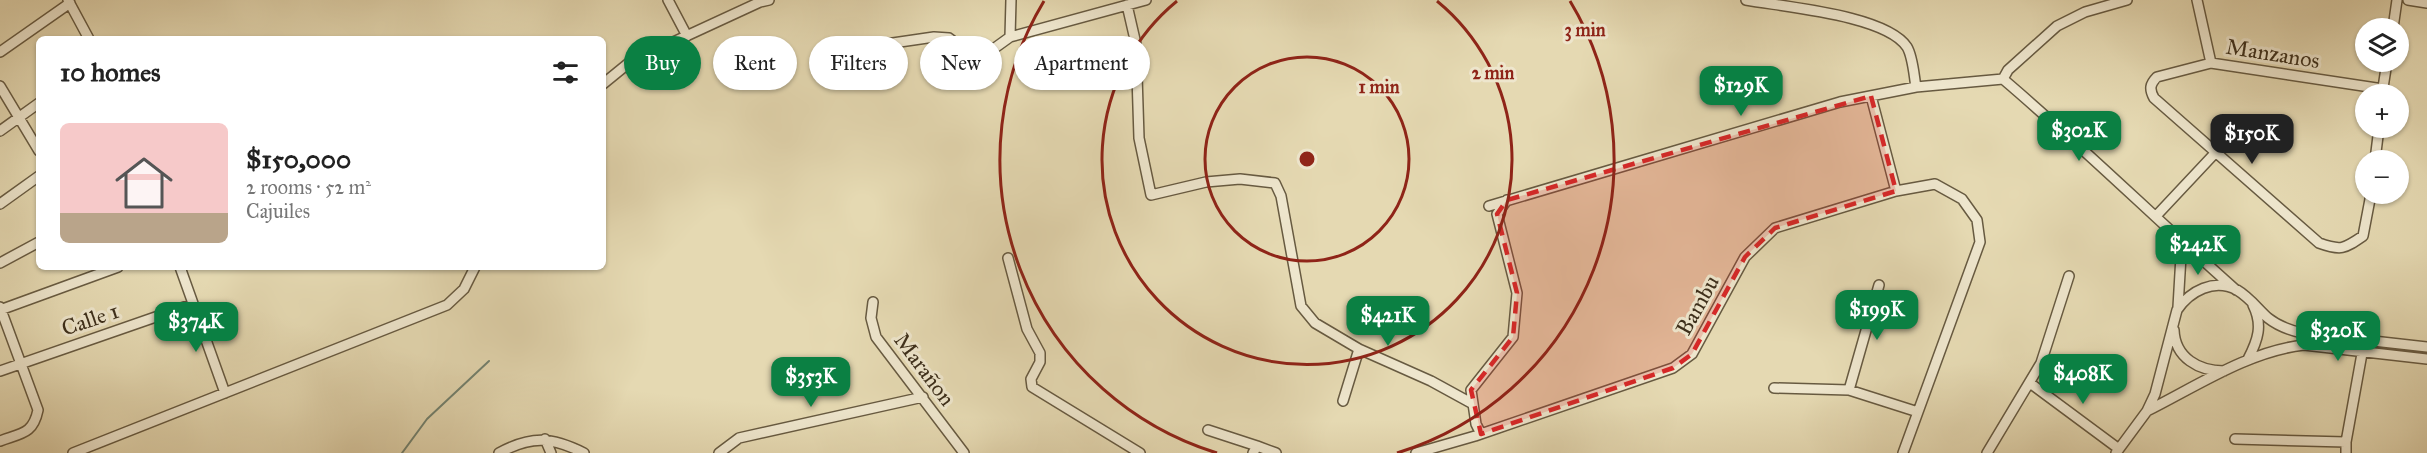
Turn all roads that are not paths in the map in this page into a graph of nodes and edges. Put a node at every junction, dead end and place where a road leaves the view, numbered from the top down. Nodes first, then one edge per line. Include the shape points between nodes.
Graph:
1 (668, 0) edge
2 (769, 0) edge
3 (1011, 0) edge
4 (1146, 0) edge
5 (1746, 0) edge
6 (2127, 0) edge
7 (2197, 0) edge
8 (2397, 0) edge
9 (2408, 0) edge
10 (69, 1) edge
11 (2427, 3) edge
12 (1127, 5) junction
13 (2394, 18) edge
14 (88, 36) edge
15 (687, 36) joint
16 (1010, 37) junction
17 (1002, 42) edge
18 (0, 52) edge
19 (2211, 63) junction
20 (624, 68) edge
21 (2003, 78) junction
22 (606, 82) edge
23 (0, 86) edge
24 (1916, 87) junction
25 (2355, 87) edge
26 (1871, 96) junction
27 (36, 105) edge
28 (19, 118) junction
29 (0, 130) edge
30 (36, 146) edge
31 (2217, 151) junction
32 (36, 178) edge
33 (1896, 191) junction
34 (1507, 200) junction
35 (0, 204) edge
36 (2369, 204) edge
37 (1489, 206) dead end
38 (2156, 216) junction
39 (2170, 231) junction
40 (36, 244) edge
41 (1008, 258) dead end
42 (0, 263) edge
43 (110, 270) edge
44 (181, 270) edge
45 (474, 270) edge
46 (2069, 276) dead end
47 (1879, 285) dead end
48 (2236, 290) junction
49 (2251, 301) junction
50 (873, 302) dead end
51 (193, 304) junction
52 (0, 309) edge
53 (2177, 310) junction
54 (2174, 325) junction
55 (2365, 339) junction
56 (2427, 347) edge
57 (1359, 349) junction
58 (2362, 351) junction
59 (2248, 359) junction
60 (2427, 359) edge
61 (20, 364) junction
62 (0, 371) edge
63 (2225, 371) junction
64 (2030, 383) junction
65 (1774, 388) dead end
66 (1849, 390) junction
67 (225, 393) junction
68 (923, 397) junction
69 (1343, 401) dead end
70 (1473, 404) junction
71 (2147, 411) junction
72 (1918, 412) junction
73 (1208, 429) dead end
74 (1481, 434) junction
75 (2235, 439) dead end
76 (545, 440) junction
77 (0, 441) edge
78 (2346, 442) junction
79 (1255, 450) edge
80 (2117, 451) edge
81 (73, 453) edge
82 (499, 453) edge
83 (551, 453) edge
84 (584, 453) edge
85 (719, 453) edge
86 (964, 453) edge
87 (1140, 453) edge
88 (1276, 453) edge
89 (1416, 453) edge
90 (1903, 453) edge
91 (1987, 453) edge
92 (2346, 453) edge

1 - 15 street
2 - 15 street
3 - 16 street
4 - 12 street
5 - 24 street via 1860,20 1893,34 1908,48
6 - 21 street via 2085,12 2057,26
7 - 19 street
8 - 13 street
9 - 11 street
10 - 14 street
10 - 18 street
12 - 16 street
12 - 57 street via 1136,45 1139,138 1151,195 1206,182 1240,179 1275,183 1281,196 1301,306 1315,323
16 - 17 street
19 - 25 street, Manzanos
19 - 31 street, Manzanos via 2157,77 2150,91
20 - 22 street
21 - 24 street
21 - 38 street
23 - 28 street
24 - 26 street
26 - 33 street
26 - 34 street
27 - 28 street
28 - 29 street
28 - 30 street
31 - 36 street via 2319,243 2337,250 2363,236
31 - 38 street
32 - 35 street
33 - 72 street, Bambu via 1935,184 1962,199 1977,220 1980,242
33 - 74 street, Bambu via 1775,228 1745,256 1692,354 1673,368
34 - 37 street
34 - 70 street via 1497,214 1517,293 1514,337 1472,390
38 - 39 street
39 - 48 street
39 - 53 street via 2181,256
40 - 42 street
41 - 87 street via 1027,328 1040,353 1032,387
43 - 52 street
44 - 51 street
45 - 67 street via 464,290 447,305
46 - 64 street via 2041,363
47 - 66 street
48 - 49 street
48 - 53 street via 2216,286 2196,291
49 - 55 street via 2285,329
49 - 59 street via 2259,326 2258,341
50 - 68 street, Marañon via 871,318 876,337
51 - 61 street, Calle 1
51 - 67 street
52 - 61 street
53 - 54 street
54 - 63 street via 2174,337 2187,360 2199,367
54 - 71 street
55 - 56 street
55 - 58 street
57 - 69 street
57 - 70 street
58 - 59 street via 2304,345
58 - 60 street
58 - 78 street
59 - 63 street
61 - 62 street, Calle 1
61 - 77 street via 38,410 35,424
63 - 71 street
64 - 80 street
64 - 91 street
65 - 66 street
66 - 72 street
67 - 81 street
68 - 85 street via 739,438
68 - 86 street, Marañon
70 - 74 street
71 - 80 street
72 - 90 street
73 - 79 street
74 - 89 street, Bambu
75 - 78 street
76 - 82 street
76 - 83 street
76 - 84 street via 557,440
78 - 92 street
79 - 88 street

